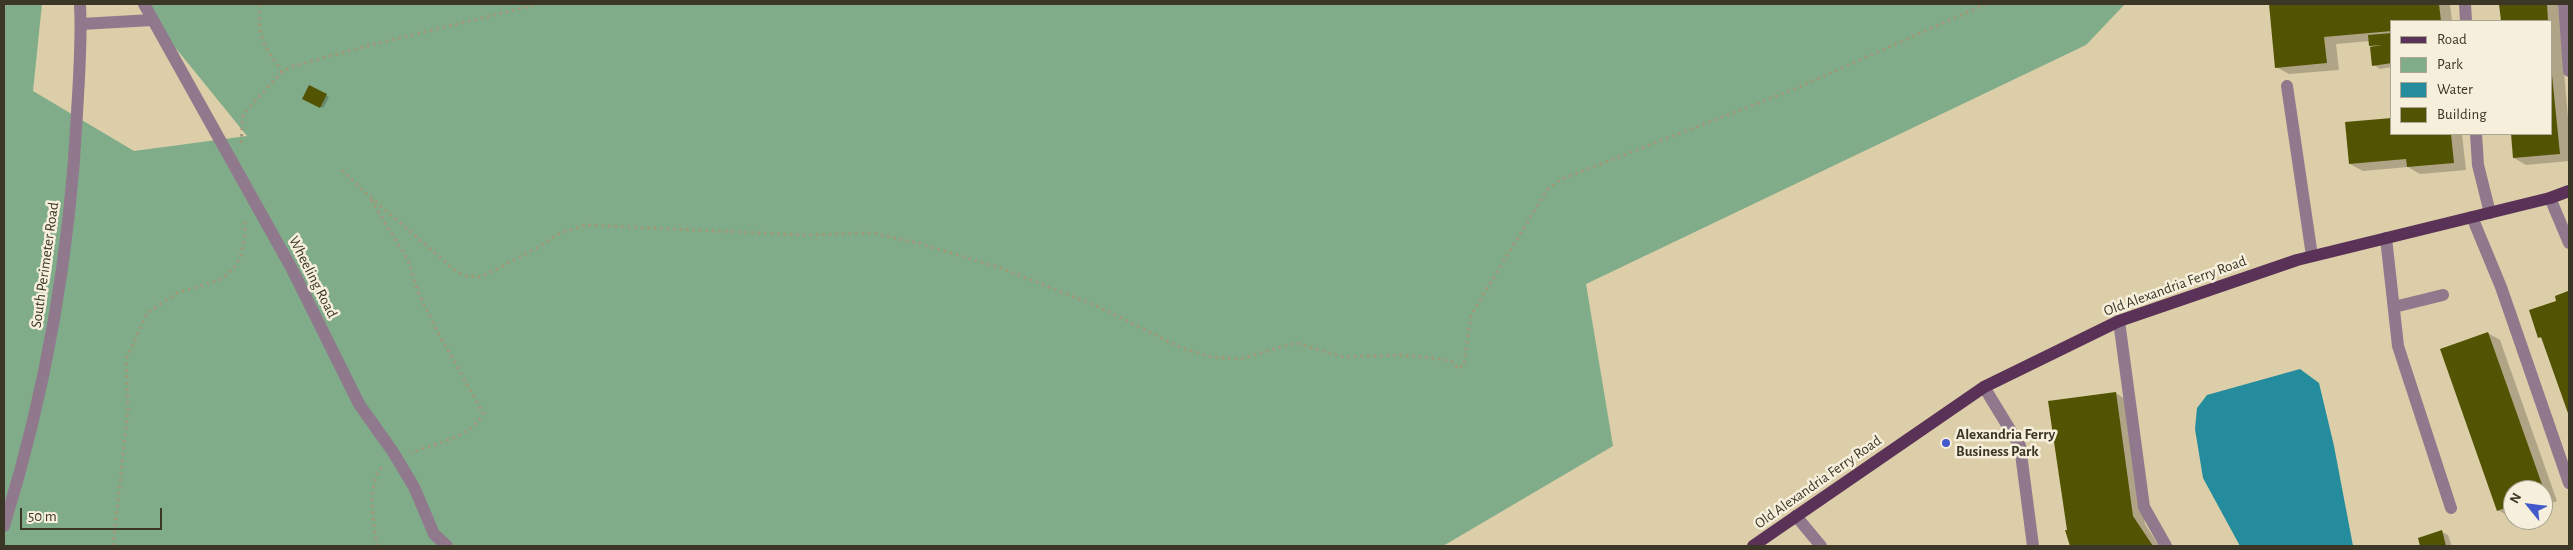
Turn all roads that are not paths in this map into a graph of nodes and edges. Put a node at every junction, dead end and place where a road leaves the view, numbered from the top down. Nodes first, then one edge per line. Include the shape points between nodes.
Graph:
1 (80, 4) edge
2 (144, 4) edge
3 (2465, 4) edge
4 (2566, 7) edge
5 (152, 20) junction
6 (2466, 20) edge
7 (81, 24) junction
8 (2569, 71) edge
9 (2287, 86) dead end
10 (2476, 135) edge
11 (2569, 191) edge
12 (2550, 198) junction
13 (2490, 213) junction
14 (2472, 217) junction
15 (2386, 238) junction
16 (2569, 243) edge
17 (2312, 256) junction
18 (2443, 295) dead end
19 (2394, 307) junction
20 (2119, 321) junction
21 (1984, 387) junction
22 (2568, 483) edge
23 (2451, 508) dead end
24 (1796, 516) junction
25 (4, 526) edge
26 (447, 546) edge
27 (1753, 546) edge
28 (1821, 546) edge
29 (2033, 546) edge
30 (2166, 546) edge

1 - 7 street, South Perimeter Road
2 - 5 street, Wheeling Road
3 - 6 street
4 - 8 street
5 - 7 street
5 - 26 street, Wheeling Road via 292,269 358,404 414,488 434,534
7 - 25 street, South Perimeter Road via 76,148 68,233 54,325 32,427
9 - 17 street
10 - 13 street via 2478,165
11 - 12 main road, Old Alexandria Ferry Road
12 - 13 main road, Old Alexandria Ferry Road
12 - 16 street
13 - 14 main road, Old Alexandria Ferry Road
14 - 15 main road, Old Alexandria Ferry Road
14 - 22 street via 2501,287
15 - 17 main road, Old Alexandria Ferry Road
15 - 19 street
17 - 20 main road, Old Alexandria Ferry Road
18 - 19 street
19 - 23 street via 2398,346
20 - 21 main road, Old Alexandria Ferry Road
20 - 30 street via 2144,507
21 - 24 main road, Old Alexandria Ferry Road
21 - 29 street via 2020,446
24 - 27 main road, Old Alexandria Ferry Road
24 - 28 street

